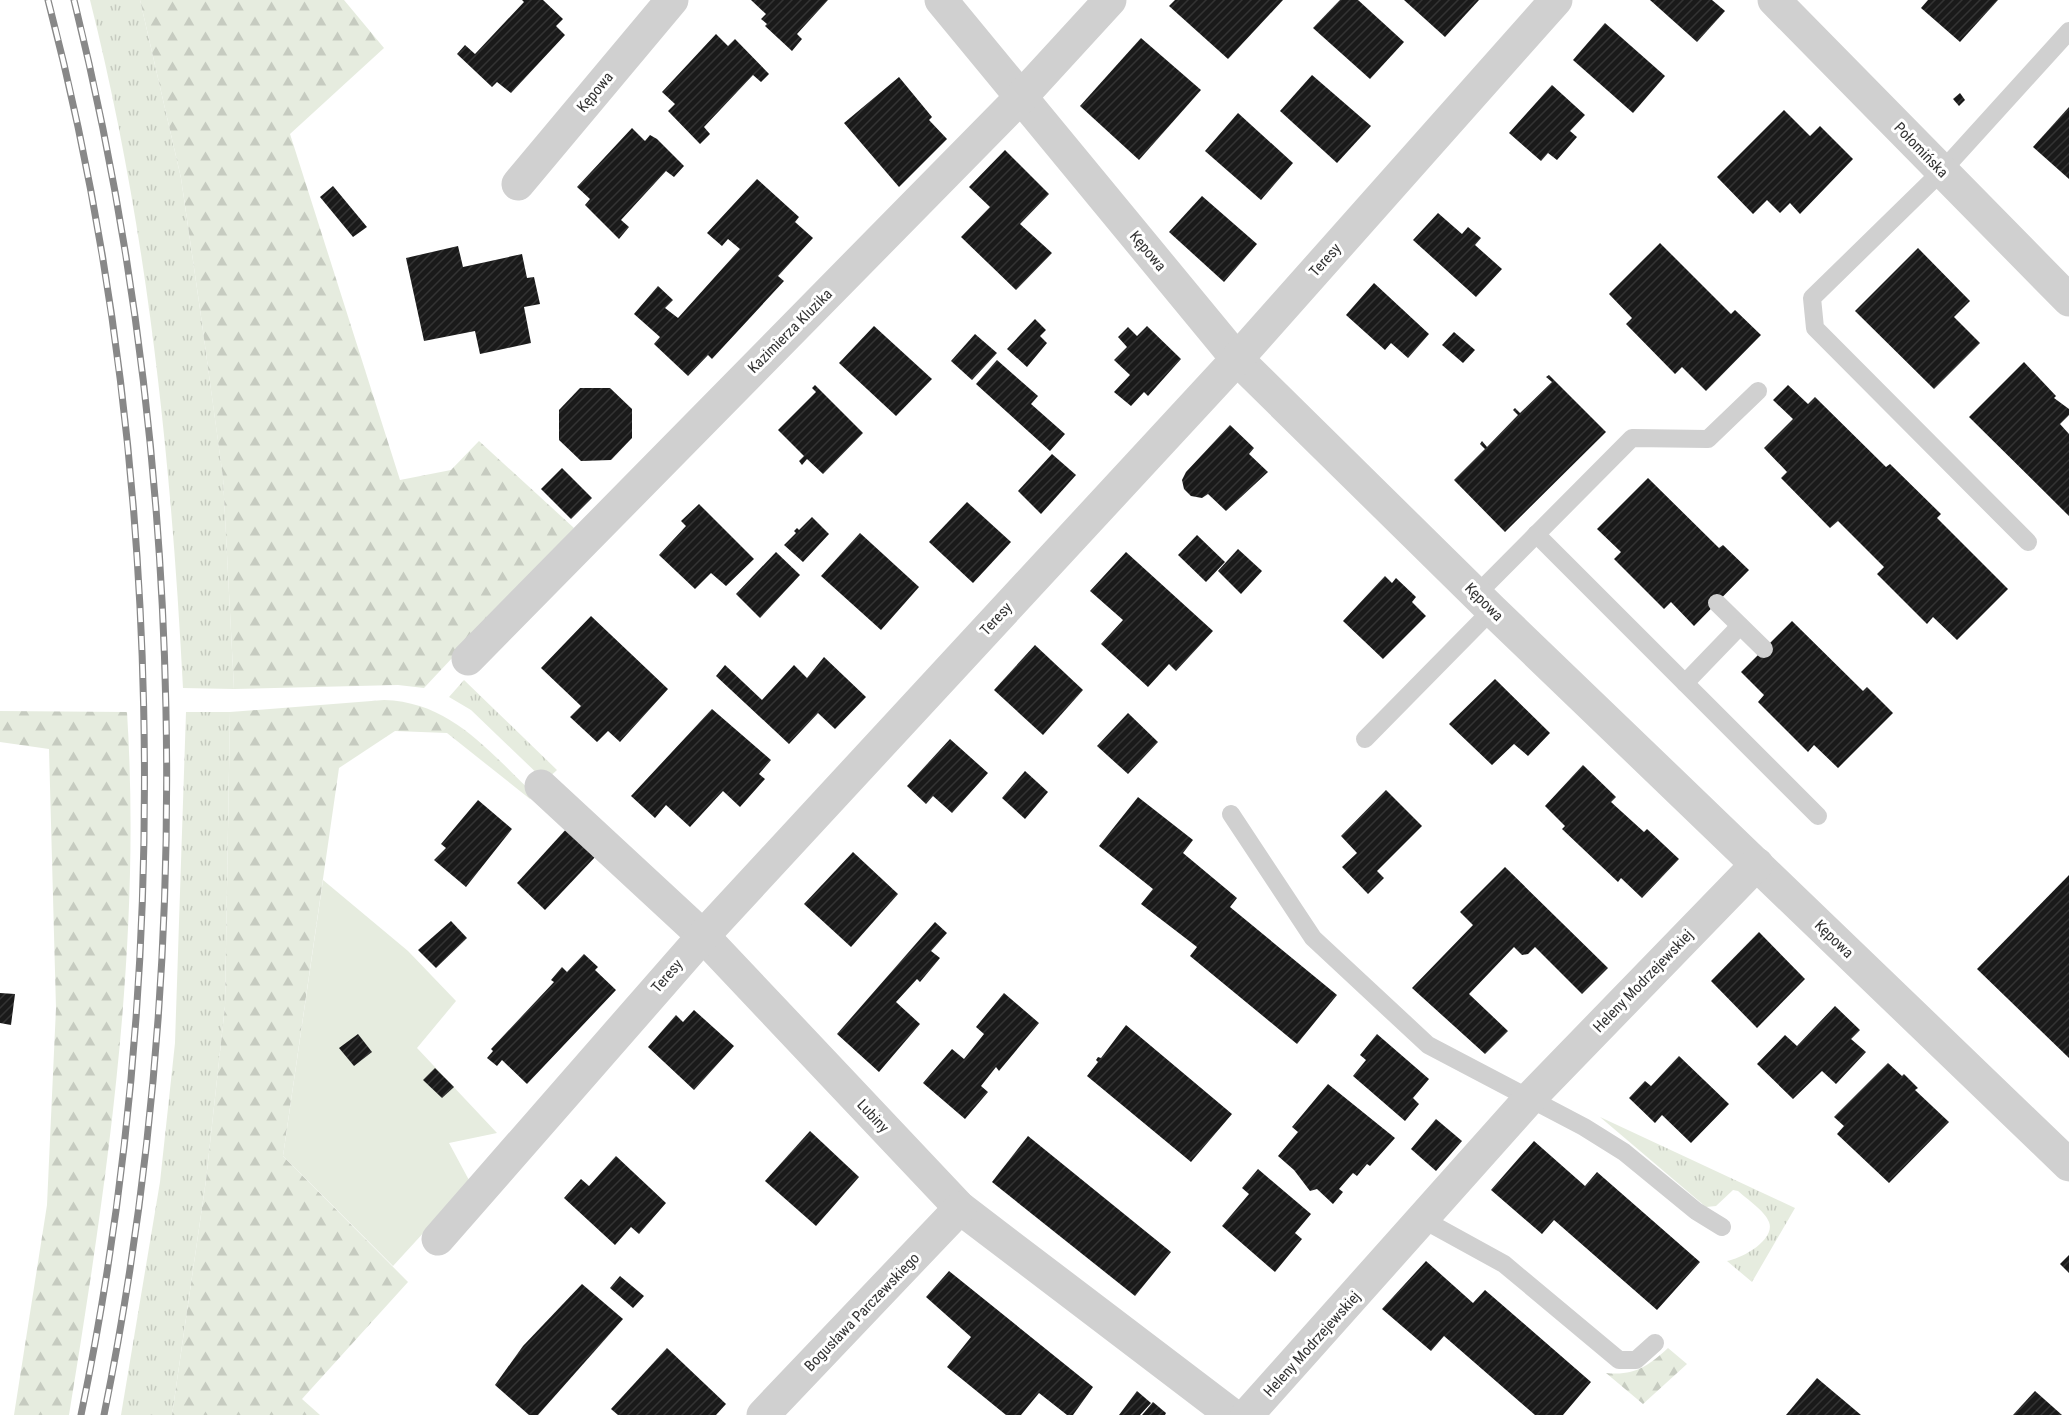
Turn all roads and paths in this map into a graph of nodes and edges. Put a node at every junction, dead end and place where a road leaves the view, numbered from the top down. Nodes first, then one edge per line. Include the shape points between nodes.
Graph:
1 (672, 0) edge
2 (941, 0) edge
3 (1110, 0) edge
4 (1556, 0) edge
5 (1774, 0) edge
6 (2069, 31) edge
7 (1021, 97) junction
8 (1942, 171) junction
9 (518, 184) dead end
10 (2069, 300) edge
11 (1237, 359) junction
12 (1758, 391) dead end
13 (1536, 534) junction
14 (2028, 542) dead end
15 (1485, 602) junction
16 (1717, 603) dead end
17 (1740, 626) junction
18 (1764, 649) dead end
19 (468, 659) dead end
20 (1685, 683) junction
21 (1365, 739) dead end
22 (541, 786) dead end
23 (1231, 814) dead end
24 (1818, 816) dead end
25 (1757, 864) junction
26 (703, 936) junction
27 (1530, 1098) junction
28 (2069, 1165) edge
29 (960, 1208) junction
30 (1424, 1220) junction
31 (1722, 1227) dead end
32 (438, 1239) dead end
33 (1655, 1343) dead end
34 (763, 1415) edge
35 (1232, 1415) edge
36 (1247, 1415) edge

1 - 9 street, Kępowa
2 - 7 street, Kępowa
3 - 7 street, Kazimierza Kluzika
4 - 11 street, Teresy
5 - 8 street, Połomińska
6 - 8 lane
7 - 11 street, Kępowa
7 - 19 street, Kazimierza Kluzika
8 - 10 street, Połomińska
8 - 14 lane via 1812,298 1815,328
11 - 15 street, Kępowa
11 - 26 street, Teresy
12 - 13 lane via 1708,439 1632,438
13 - 15 lane
13 - 20 lane
15 - 21 lane
15 - 25 street, Kępowa
16 - 17 lane
17 - 18 lane
17 - 20 lane
20 - 24 lane
22 - 26 street, Lubiny
23 - 27 lane via 1313,938 1428,1045
25 - 27 street, Heleny Modrzejewskiej
25 - 28 street, Kępowa
26 - 29 street, Lubiny
26 - 32 street, Teresy
27 - 30 street, Heleny Modrzejewskiej
27 - 31 lane via 1624,1152 1696,1211
29 - 34 street, Bogusława Parczewskiego
29 - 35 street, Lubiny
30 - 33 lane via 1504,1264 1619,1360 1636,1360
30 - 36 street, Heleny Modrzejewskiej

